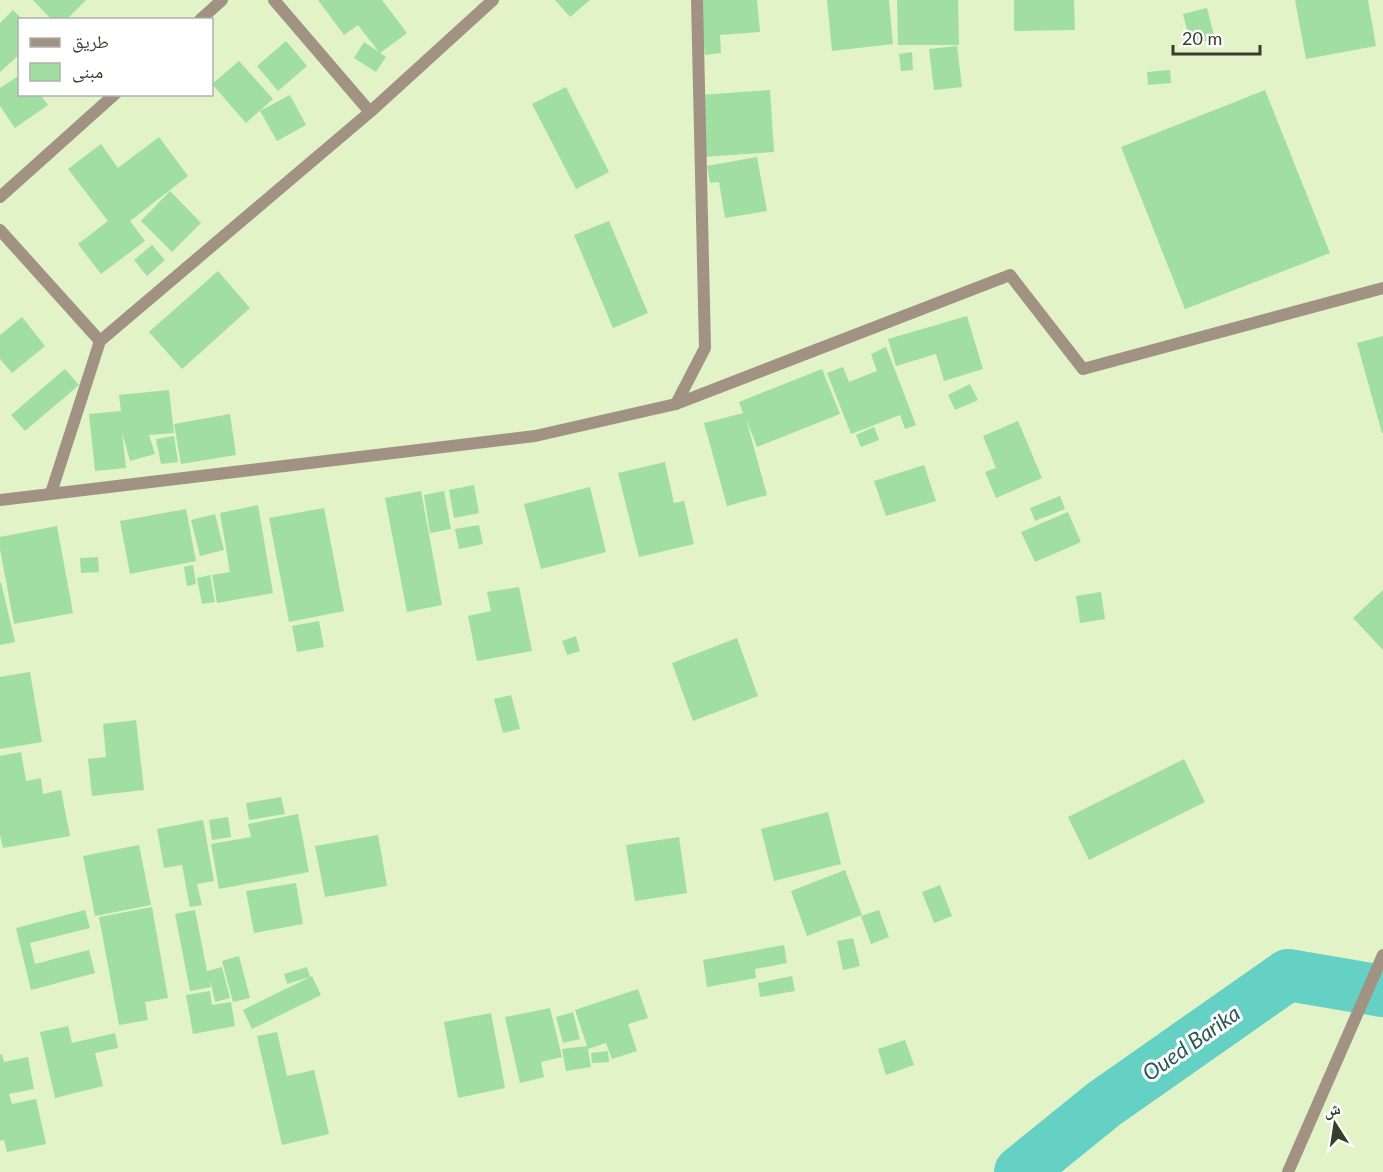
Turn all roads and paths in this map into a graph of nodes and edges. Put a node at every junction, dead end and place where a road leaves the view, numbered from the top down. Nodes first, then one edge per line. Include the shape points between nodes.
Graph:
1 (222, 0) edge
2 (274, 0) edge
3 (493, 0) edge
4 (697, 0) edge
5 (202, 18) edge
6 (113, 96) edge
7 (370, 112) junction
8 (0, 197) edge
9 (0, 230) edge
10 (1383, 288) edge
11 (100, 341) junction
12 (676, 404) junction
13 (51, 493) junction
14 (0, 500) edge
15 (1383, 955) edge
16 (1288, 1172) edge

1 - 5 street
2 - 7 street
3 - 7 street
4 - 12 street via 705,348
6 - 8 street
7 - 11 street
9 - 11 street
10 - 12 street via 1083,369 1010,275
11 - 13 street
12 - 13 street via 535,436
13 - 14 street
15 - 16 street

